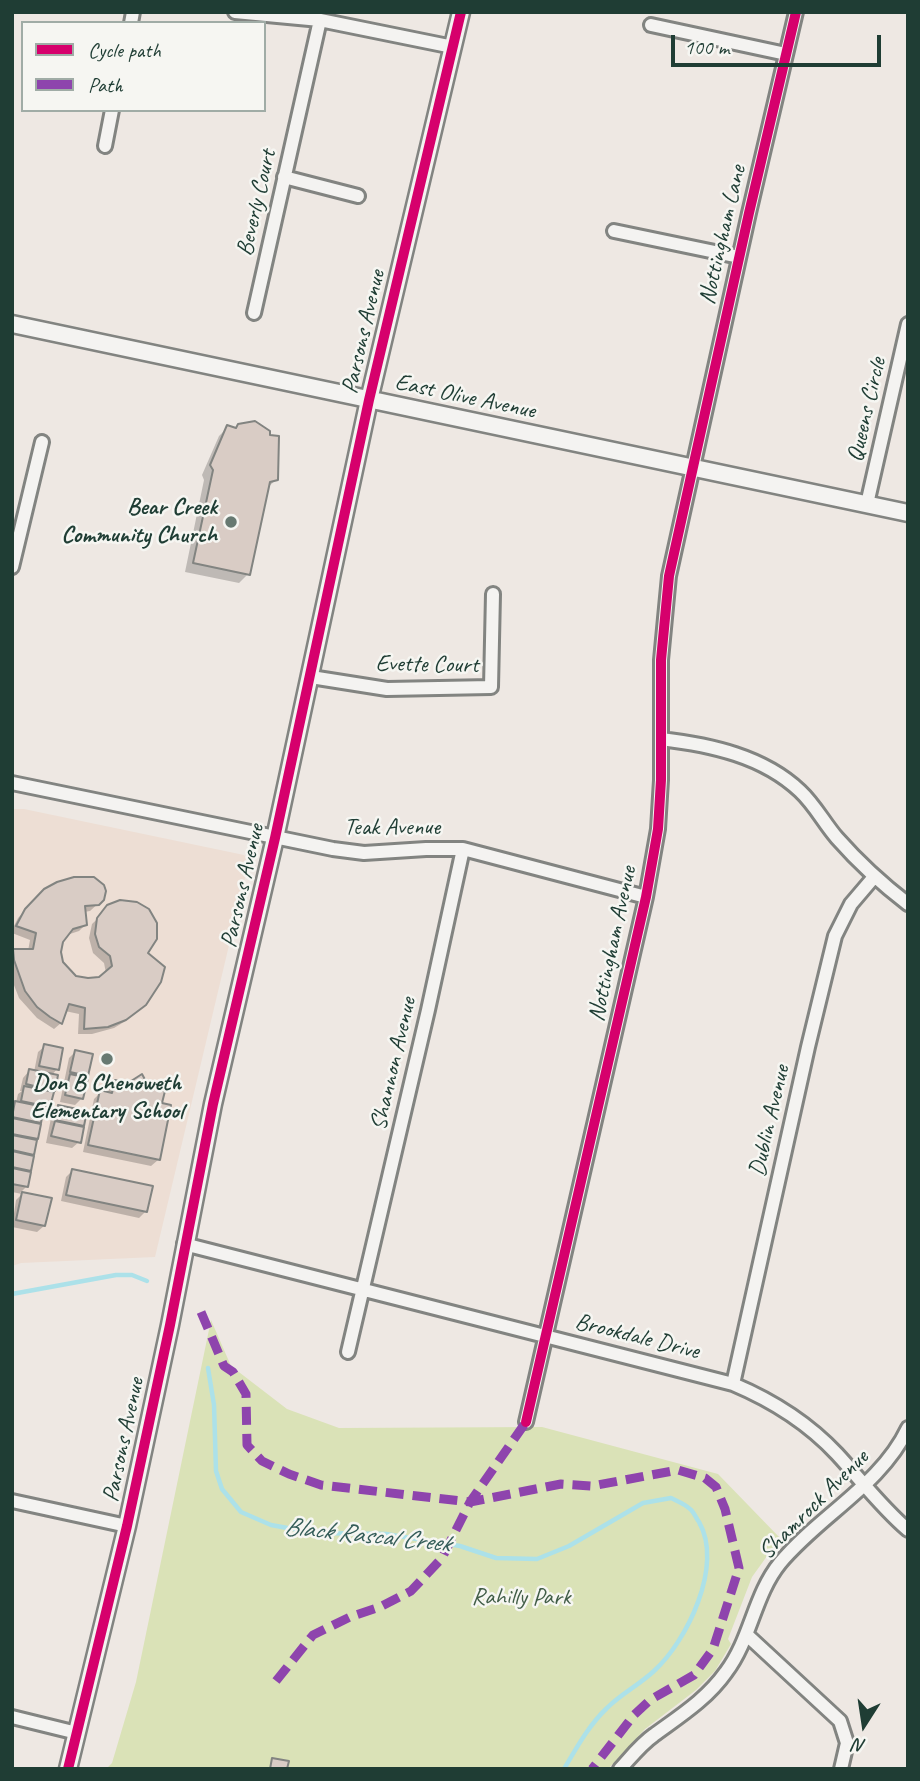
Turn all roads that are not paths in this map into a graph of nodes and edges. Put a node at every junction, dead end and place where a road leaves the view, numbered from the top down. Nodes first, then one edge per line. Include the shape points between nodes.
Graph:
1 (235, 12) edge
2 (461, 12) edge
3 (796, 12) edge
4 (320, 20) junction
5 (651, 25) dead end
6 (453, 47) junction
7 (786, 54) junction
8 (112, 112) edge
9 (105, 146) dead end
10 (284, 177) junction
11 (358, 196) dead end
12 (614, 231) dead end
13 (739, 257) junction
14 (254, 313) dead end
15 (12, 324) edge
16 (908, 324) edge
17 (369, 400) junction
18 (42, 442) dead end
19 (693, 468) junction
20 (866, 504) junction
21 (908, 513) edge
22 (12, 567) edge
23 (493, 594) dead end
24 (311, 677) junction
25 (661, 739) junction
26 (12, 783) edge
27 (275, 838) junction
28 (463, 849) junction
29 (874, 877) junction
30 (646, 897) junction
31 (908, 904) edge
32 (184, 1244) junction
33 (363, 1288) junction
34 (547, 1336) junction
35 (348, 1352) dead end
36 (733, 1384) junction
37 (526, 1422) dead end
38 (908, 1428) edge
39 (862, 1485) junction
40 (12, 1501) edge
41 (127, 1527) junction
42 (908, 1530) edge
43 (747, 1635) junction
44 (12, 1717) edge
45 (77, 1733) junction
46 (68, 1769) edge
47 (620, 1769) edge
48 (841, 1769) edge

1 - 4 street
2 - 6 street, Parsons Avenue
3 - 7 street, Nottingham Lane
4 - 6 street
4 - 10 street, Beverly Court
5 - 7 street
6 - 17 street, Parsons Avenue
7 - 13 street, Nottingham Lane
8 - 9 street
10 - 11 street
10 - 14 street, Beverly Court
12 - 13 street
13 - 19 street, Nottingham Lane
15 - 17 street, East Olive Avenue
16 - 20 street, Queens Circle
17 - 19 street, East Olive Avenue
17 - 24 street, Parsons Avenue
18 - 22 street
19 - 20 street, East Olive Avenue
19 - 25 street, Nottingham Avenue via 664,618
20 - 21 street, East Olive Avenue
23 - 24 street, Evette Court via 491,687 387,690
24 - 27 street, Parsons Avenue
25 - 29 street via 704,744 773,772 799,790
25 - 30 street, Nottingham Avenue via 657,829
26 - 27 street, Teak Avenue
27 - 28 street, Teak Avenue via 364,853
27 - 32 street, Parsons Avenue
28 - 30 street, Teak Avenue
28 - 33 street, Shannon Avenue
29 - 31 street
29 - 36 street, Dublin Avenue via 851,904 835,936
30 - 34 street, Nottingham Avenue
32 - 33 street, Brookdale Drive
32 - 41 street, Parsons Avenue
33 - 34 street, Brookdale Drive
33 - 35 street, Shannon Avenue
34 - 36 street, Brookdale Drive
34 - 37 street, Nottingham Avenue
36 - 39 street, Brookdale Drive via 759,1395 820,1437
38 - 39 street, Shamrock Avenue via 890,1459
39 - 42 street, Brookdale Drive
39 - 43 street, Shamrock Avenue via 775,1569
40 - 41 street
41 - 45 street, Parsons Avenue
43 - 47 street, Shamrock Avenue via 711,1690 653,1735
43 - 48 street via 840,1721 847,1743
44 - 45 street
45 - 46 street, Parsons Avenue

